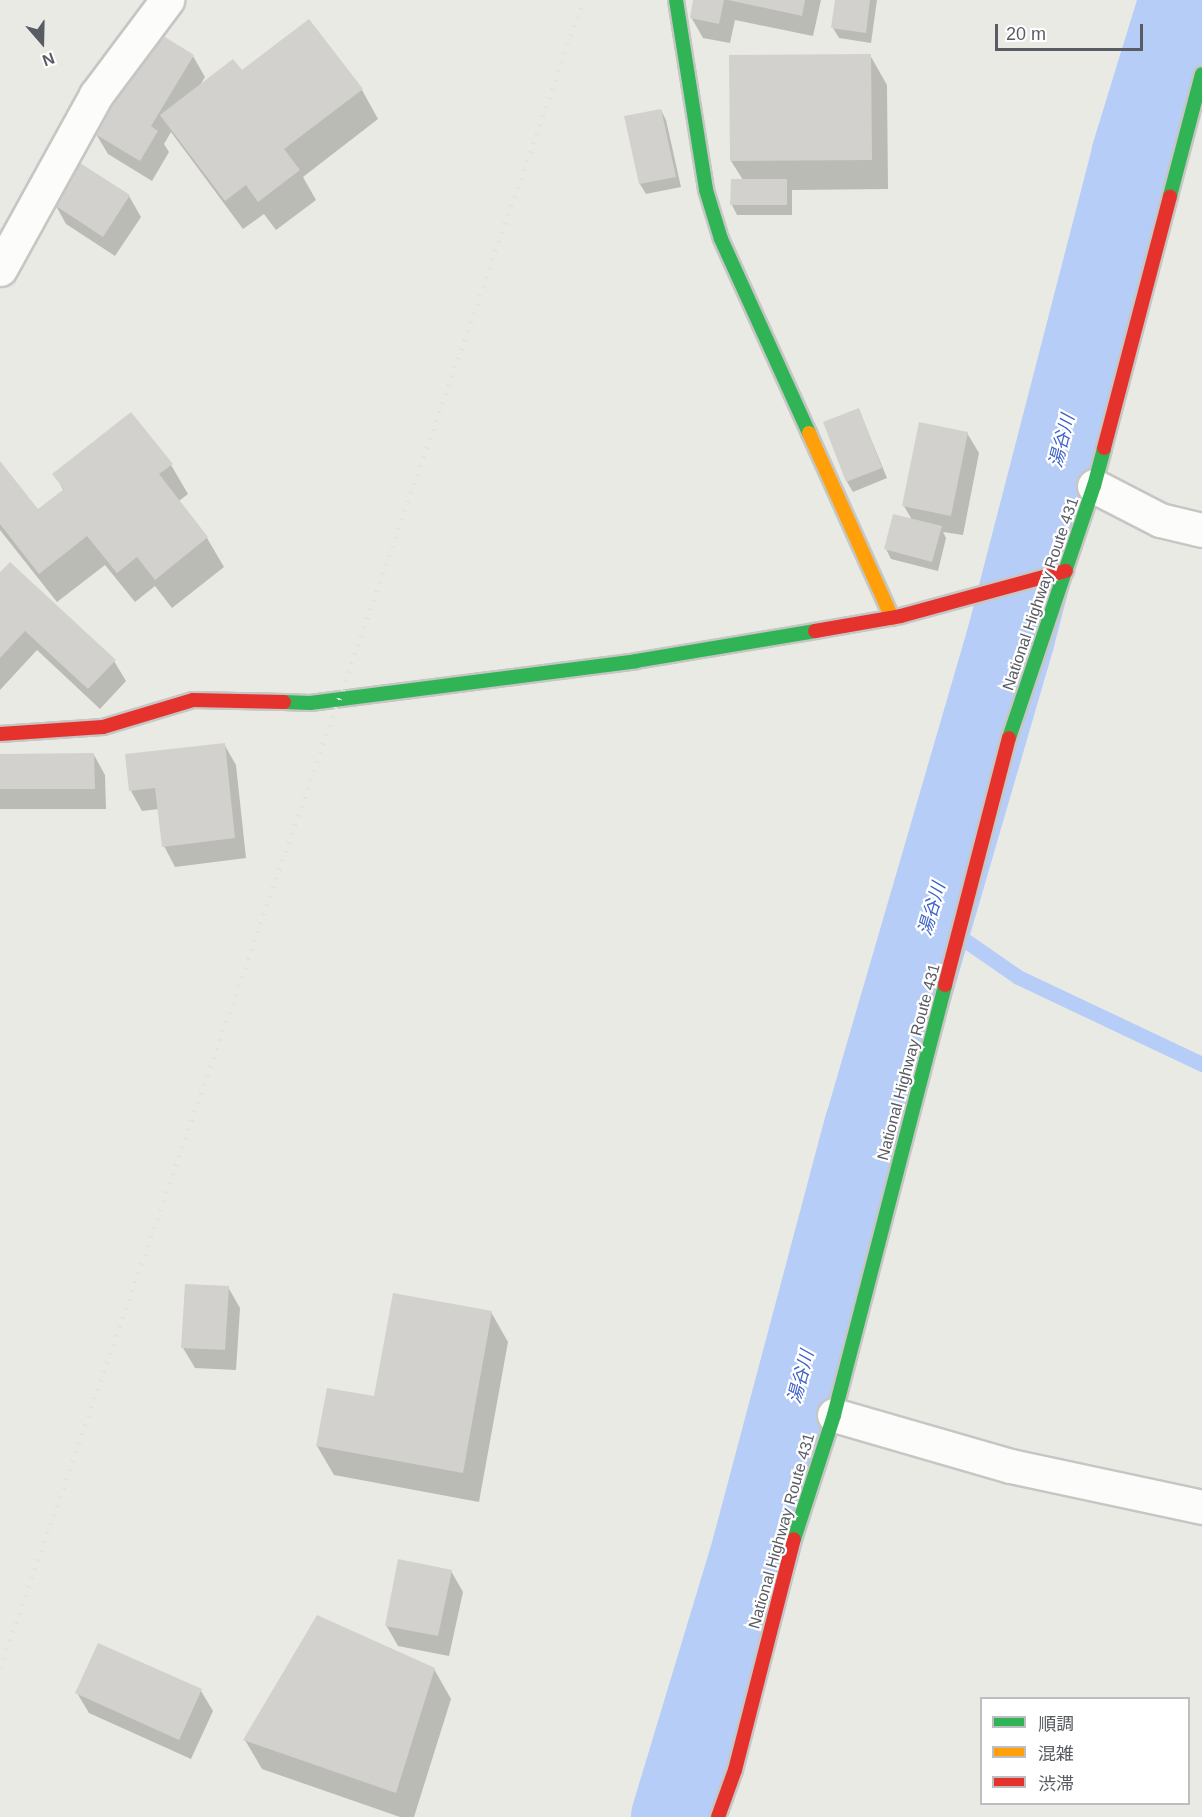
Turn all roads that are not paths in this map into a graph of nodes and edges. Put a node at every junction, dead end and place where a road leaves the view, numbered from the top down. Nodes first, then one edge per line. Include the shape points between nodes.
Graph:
1 (167, 0) edge
2 (676, 0) edge
3 (1202, 74) edge
4 (0, 269) edge
5 (1094, 486) junction
6 (1202, 530) edge
7 (1066, 571) junction
8 (892, 618) junction
9 (0, 734) edge
10 (834, 1415) junction
11 (1202, 1507) edge
12 (718, 1817) edge

1 - 4 street via 96,95
2 - 8 main road via 706,190 721,239
3 - 5 main road, National Highway Route 431
5 - 6 street via 1160,520
5 - 7 main road, National Highway Route 431
7 - 8 main road
7 - 10 main road, National Highway Route 431 via 1006,748
8 - 9 main road via 636,661 310,703 193,700 103,727
10 - 11 street via 1011,1466
10 - 12 main road, National Highway Route 431 via 789,1554 735,1770

